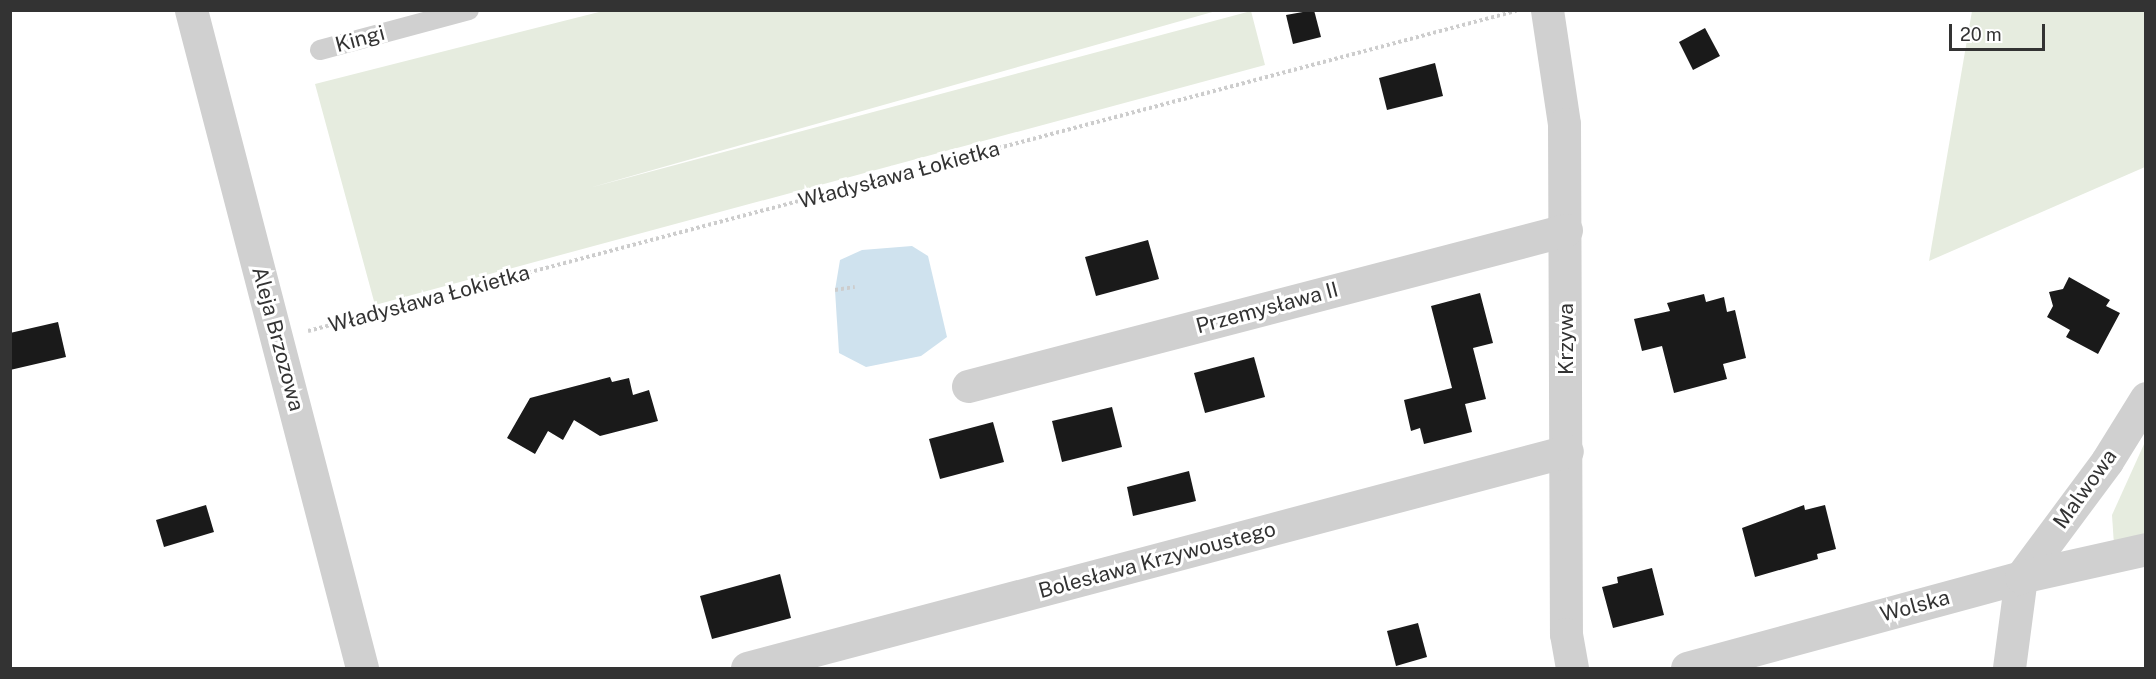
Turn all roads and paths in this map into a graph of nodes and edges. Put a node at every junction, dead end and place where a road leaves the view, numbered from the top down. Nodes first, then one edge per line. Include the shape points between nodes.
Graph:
1 (191, 10) edge
2 (469, 10) edge
3 (1519, 10) edge
4 (1547, 10) edge
5 (320, 50) dead end
6 (1566, 230) junction
7 (855, 287) dead end
8 (835, 290) dead end
9 (279, 339) junction
10 (968, 386) dead end
11 (2145, 398) edge
12 (1567, 451) junction
13 (2145, 549) edge
14 (2021, 578) junction
15 (1719, 664) edge
16 (362, 669) edge
17 (747, 669) edge
18 (1572, 669) edge
19 (1687, 669) edge
20 (2009, 669) edge

1 - 9 street, Aleja Brzozowa
2 - 5 lane, Kingi
3 - 9 path, Władysława Łokietka
4 - 6 street, Krzywa via 1564,124
6 - 10 street, Przemysława II
6 - 12 street, Krzywa
7 - 8 path
9 - 16 street, Aleja Brzozowa
11 - 14 street, Malwowa via 2107,461
12 - 17 street, Bolesława Krzywoustego
12 - 18 street, Krzywa via 1566,634
13 - 14 street, Wolska
14 - 15 street, Wolska
14 - 20 street
15 - 19 street, Wolska

